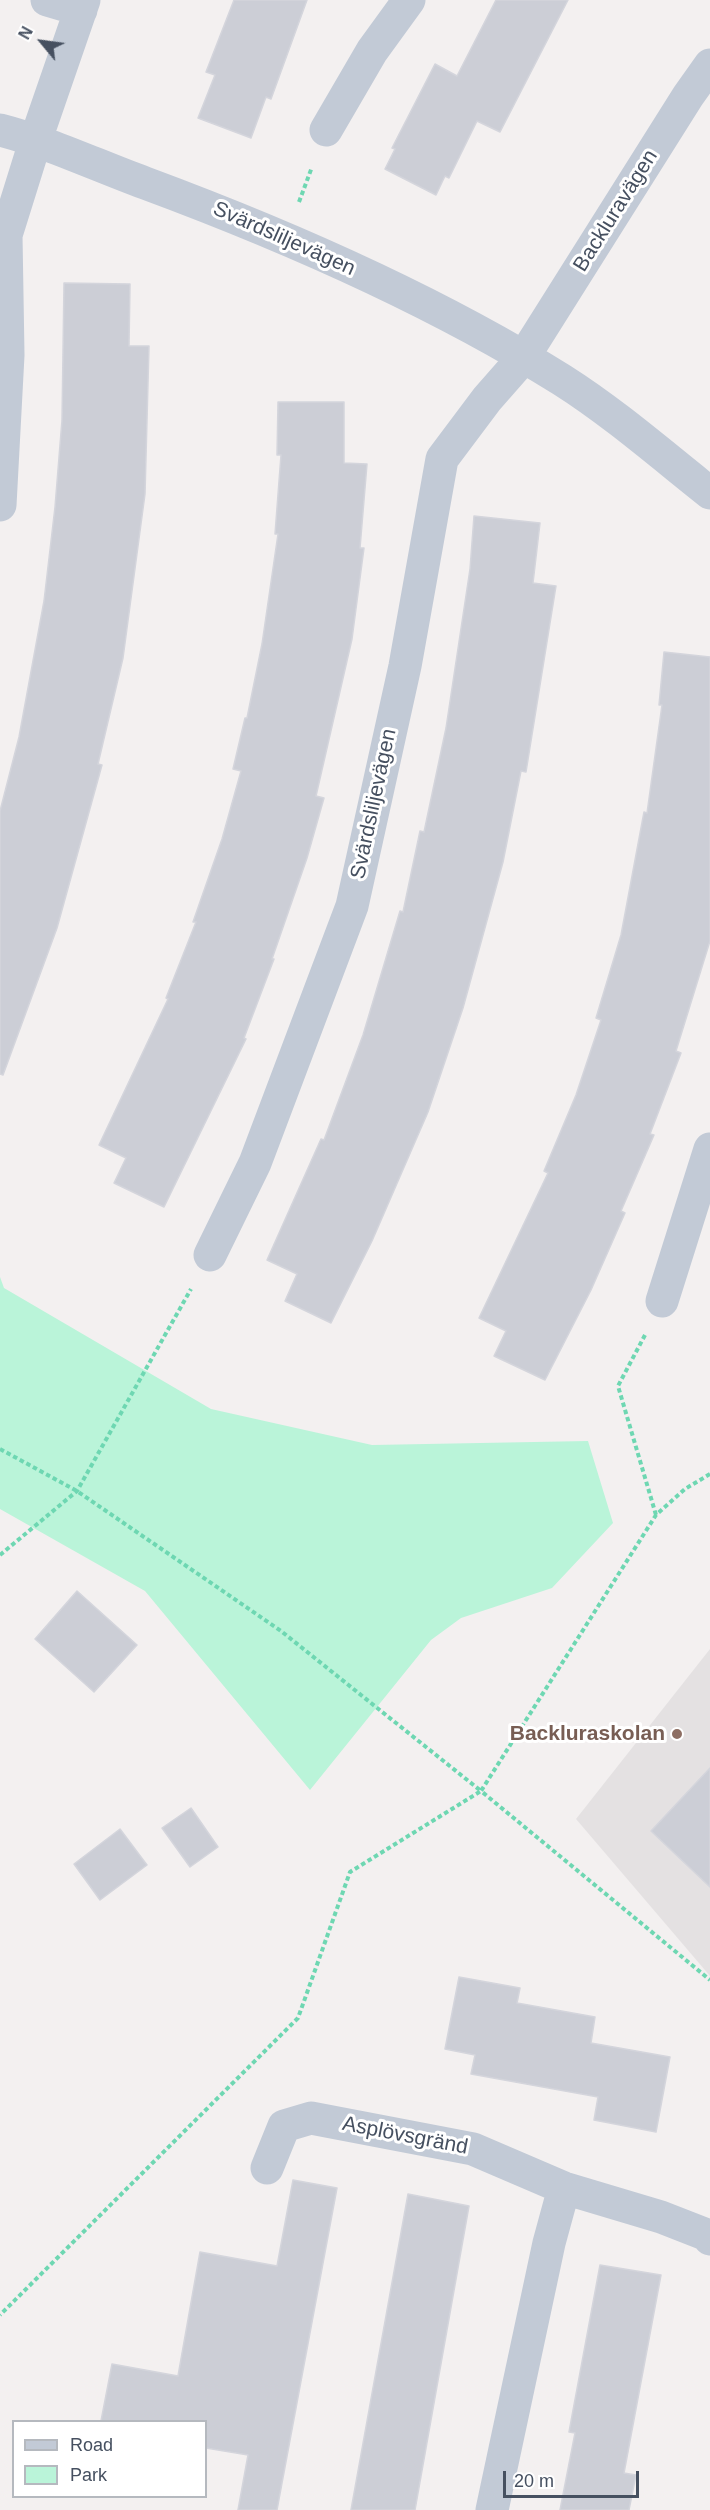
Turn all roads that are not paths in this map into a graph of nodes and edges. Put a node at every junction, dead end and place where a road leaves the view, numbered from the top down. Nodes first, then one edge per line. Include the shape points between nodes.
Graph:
1 (47, 0) edge
2 (409, 0) edge
3 (82, 5) edge
4 (710, 65) edge
5 (0, 130) edge
6 (326, 130) road end
7 (36, 139) junction
8 (523, 358) junction
9 (710, 493) edge
10 (0, 505) edge
11 (710, 1149) edge
12 (210, 1255) road end
13 (662, 1301) road end
14 (267, 2168) dead end
15 (564, 2188) junction
16 (710, 2239) edge
17 (492, 2510) edge

1 - 3 street
2 - 6 street via 372,51
3 - 7 street
4 - 8 street, Backluravägen
5 - 7 street, Svärdsliljevägen
7 - 8 street, Svärdsliljevägen via 285,239 463,323
7 - 10 street via 6,235 8,356
8 - 9 street, Svärdsliljevägen via 564,381
8 - 12 street, Svärdsliljevägen via 442,459 405,666 352,906 255,1164
11 - 13 street
14 - 15 street, Asplövsgränd via 284,2126 311,2118 473,2149
15 - 16 street, Asplövsgränd via 661,2217
15 - 17 street

